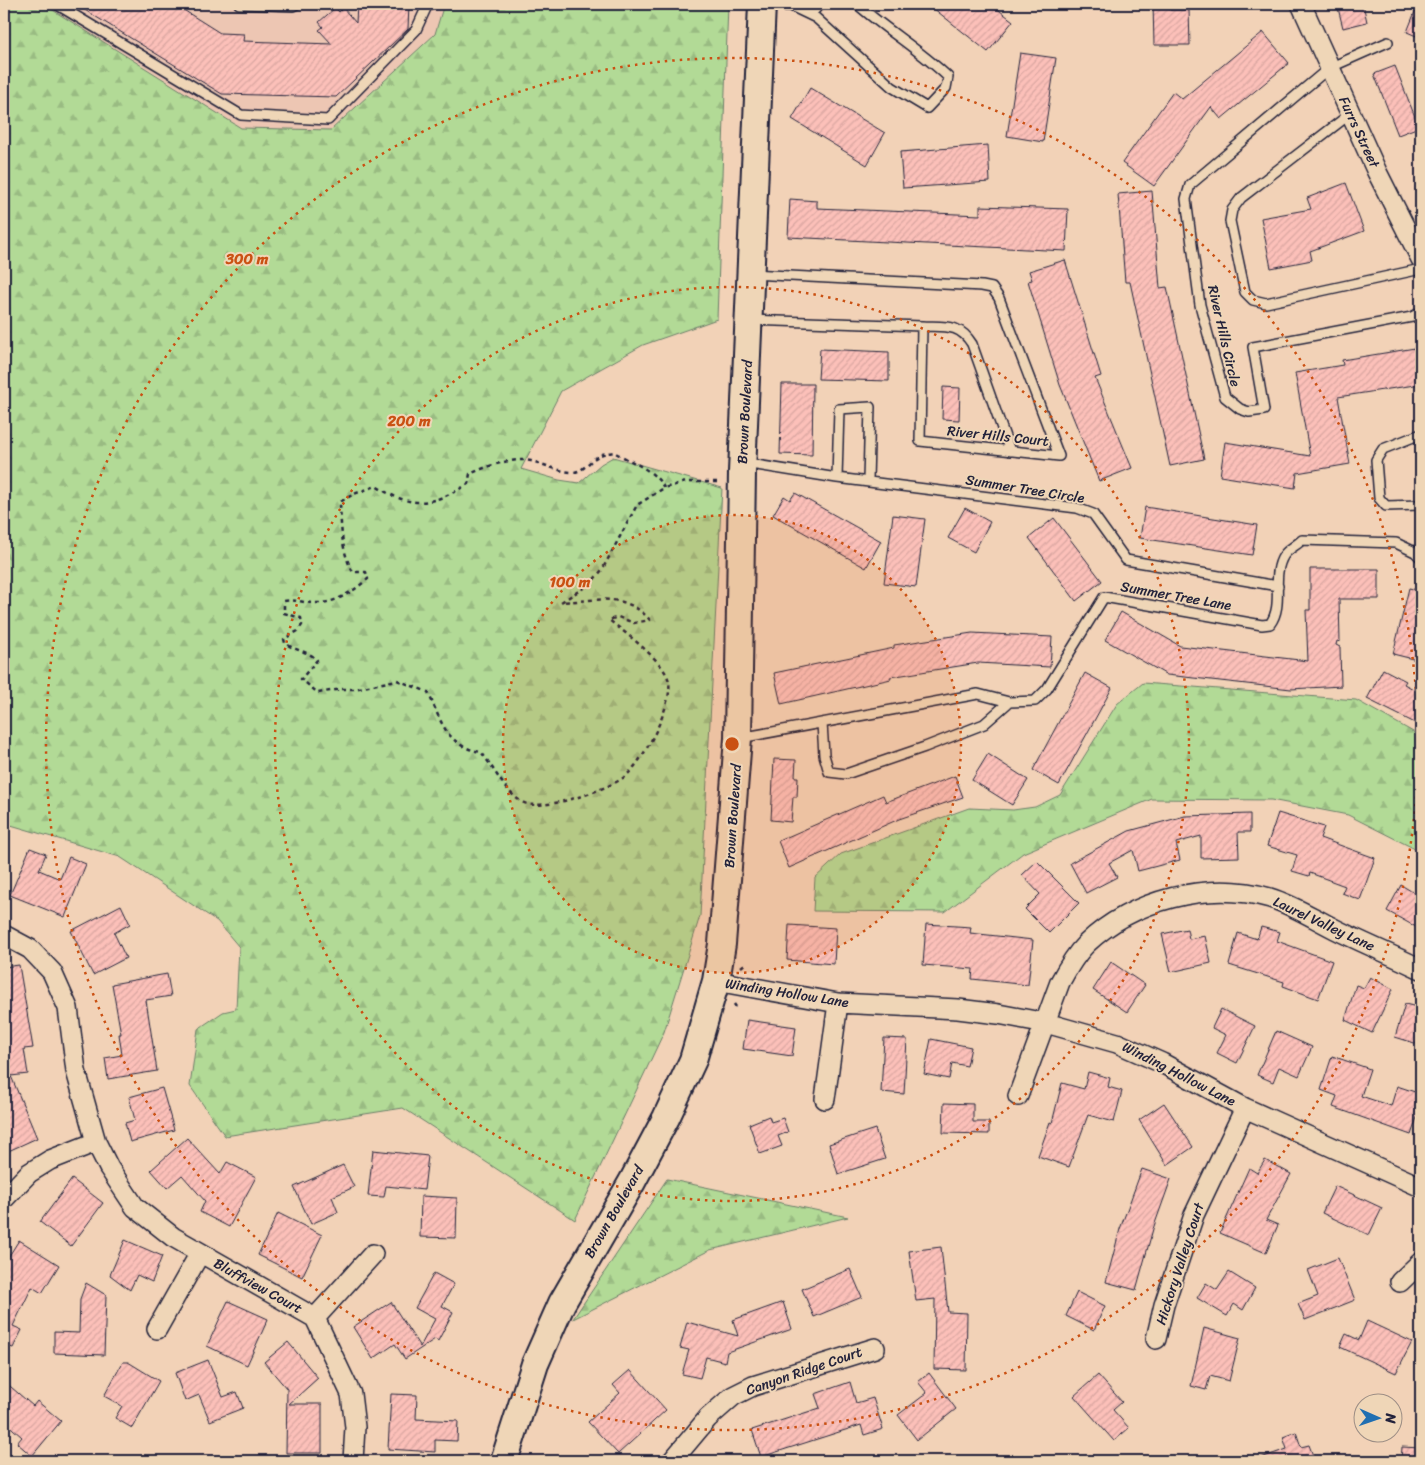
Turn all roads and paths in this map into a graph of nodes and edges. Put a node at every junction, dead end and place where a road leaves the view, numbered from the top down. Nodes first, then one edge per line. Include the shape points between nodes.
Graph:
1 (56, 4) edge
2 (239, 4) edge
3 (297, 4) edge
4 (428, 4) edge
5 (762, 4) edge
6 (820, 4) edge
7 (857, 4) edge
8 (1301, 4) edge
9 (810, 15) junction
10 (1388, 42) dead end
11 (1330, 68) junction
12 (1350, 114) junction
13 (1421, 259) edge
14 (1421, 269) edge
15 (751, 274) junction
16 (1421, 312) edge
17 (749, 320) junction
18 (922, 326) junction
19 (1421, 434) edge
20 (1010, 451) junction
21 (742, 463) junction
22 (837, 478) junction
23 (868, 480) junction
24 (720, 482) dead end
25 (664, 488) junction
26 (1421, 504) edge
27 (1421, 558) edge
28 (1278, 586) junction
29 (1009, 702) junction
30 (822, 723) junction
31 (738, 738) junction
32 (4, 935) edge
33 (746, 963) dead end
34 (741, 968) dead end
35 (1421, 969) edge
36 (716, 981) junction
37 (838, 1003) junction
38 (1046, 1023) junction
39 (1018, 1096) dead end
40 (825, 1099) dead end
41 (1245, 1108) junction
42 (96, 1142) junction
43 (1421, 1187) edge
44 (4, 1199) edge
45 (200, 1254) junction
46 (372, 1254) dead end
47 (1421, 1262) edge
48 (1400, 1282) dead end
49 (315, 1318) junction
50 (157, 1329) dead end
51 (1156, 1339) dead end
52 (875, 1348) dead end
53 (353, 1461) edge
54 (504, 1461) edge
55 (672, 1461) edge

1 - 4 lane via 241,115 328,120 416,30
2 - 3 lane
5 - 9 lane via 791,6
5 - 15 street, Brown Boulevard
6 - 9 lane
7 - 9 lane via 948,76 946,88 927,108 892,87
8 - 11 street, Furrs Street
10 - 11 lane
11 - 12 street, Furrs Street
11 - 16 lane, River Hills Circle via 1190,185 1186,200 1200,305 1225,397 1240,409 1249,412 1264,410 1252,347 1412,317
12 - 13 street, Furrs Street
12 - 14 lane via 1241,198 1232,210 1230,221 1245,292 1253,300 1266,302
15 - 17 street, Brown Boulevard
15 - 20 lane, River Hills Court via 992,288 999,298 1059,456
17 - 18 lane
17 - 21 street, Brown Boulevard
18 - 20 lane via 956,328 965,333 972,344
18 - 20 lane, River Hills Court via 920,441
19 - 26 lane via 1383,449 1376,460 1379,498 1386,506
21 - 22 lane, Summer Tree Circle
21 - 31 street, Brown Boulevard
22 - 23 lane, Summer Tree Circle
22 - 23 lane via 839,409 870,407
23 - 28 lane, Summer Tree Circle via 1078,508 1093,514 1126,560
24 - 25 path via 686,482
25 - 25 path via 637,505 602,570 590,584 561,602 606,598 630,603 650,620 634,623 618,617 609,620 649,652 669,680 669,697 655,730 637,764 622,779 560,802 540,806 523,803 510,792 481,752 468,750 448,736 428,692 397,680 318,693 301,679 317,660 284,643 284,639 302,625 301,618 284,612 284,601 328,602 352,592 368,579 366,572 354,572 349,565 343,541 340,502 354,494 376,486 408,502 431,501 468,484 470,474 484,468 531,461 572,472 581,470 598,456 614,452 652,473
27 - 28 lane, Summer Tree Lane via 1396,543 1302,540 1285,554 1278,568
28 - 29 lane, Summer Tree Lane via 1276,615 1270,624 1262,625 1104,597 1047,689 1035,701
29 - 30 lane, Summer Tree Lane via 978,694
29 - 30 lane via 984,724 846,774 829,772 824,755
30 - 31 lane, Summer Tree Lane
31 - 36 street, Brown Boulevard via 726,906
32 - 42 street, Bluffview Court via 30,949 52,972 68,1008 76,1071
33 - 34 path
35 - 38 street, Laurel Valley Lane via 1294,907 1242,892 1211,892 1160,900 1103,929 1069,965
36 - 37 street, Winding Hollow Lane
36 - 54 street, Brown Boulevard via 693,1060 666,1118 562,1302 534,1364
37 - 38 street, Winding Hollow Lane via 958,1009
37 - 40 street
38 - 39 street, Laurel Valley Lane
38 - 41 street, Winding Hollow Lane via 1117,1043 1162,1063
41 - 43 street, Winding Hollow Lane
41 - 51 street, Hickory Valley Court via 1194,1215
42 - 44 street via 50,1160 29,1173
42 - 45 street, Bluffview Court via 135,1207
45 - 49 street, Bluffview Court
45 - 50 street, Bluffview Court
46 - 49 street, Bluffview Court
47 - 48 street
49 - 53 street, Bluffview Court via 351,1394 355,1427
52 - 55 street, Canyon Ridge Court via 753,1386 732,1396 708,1418

